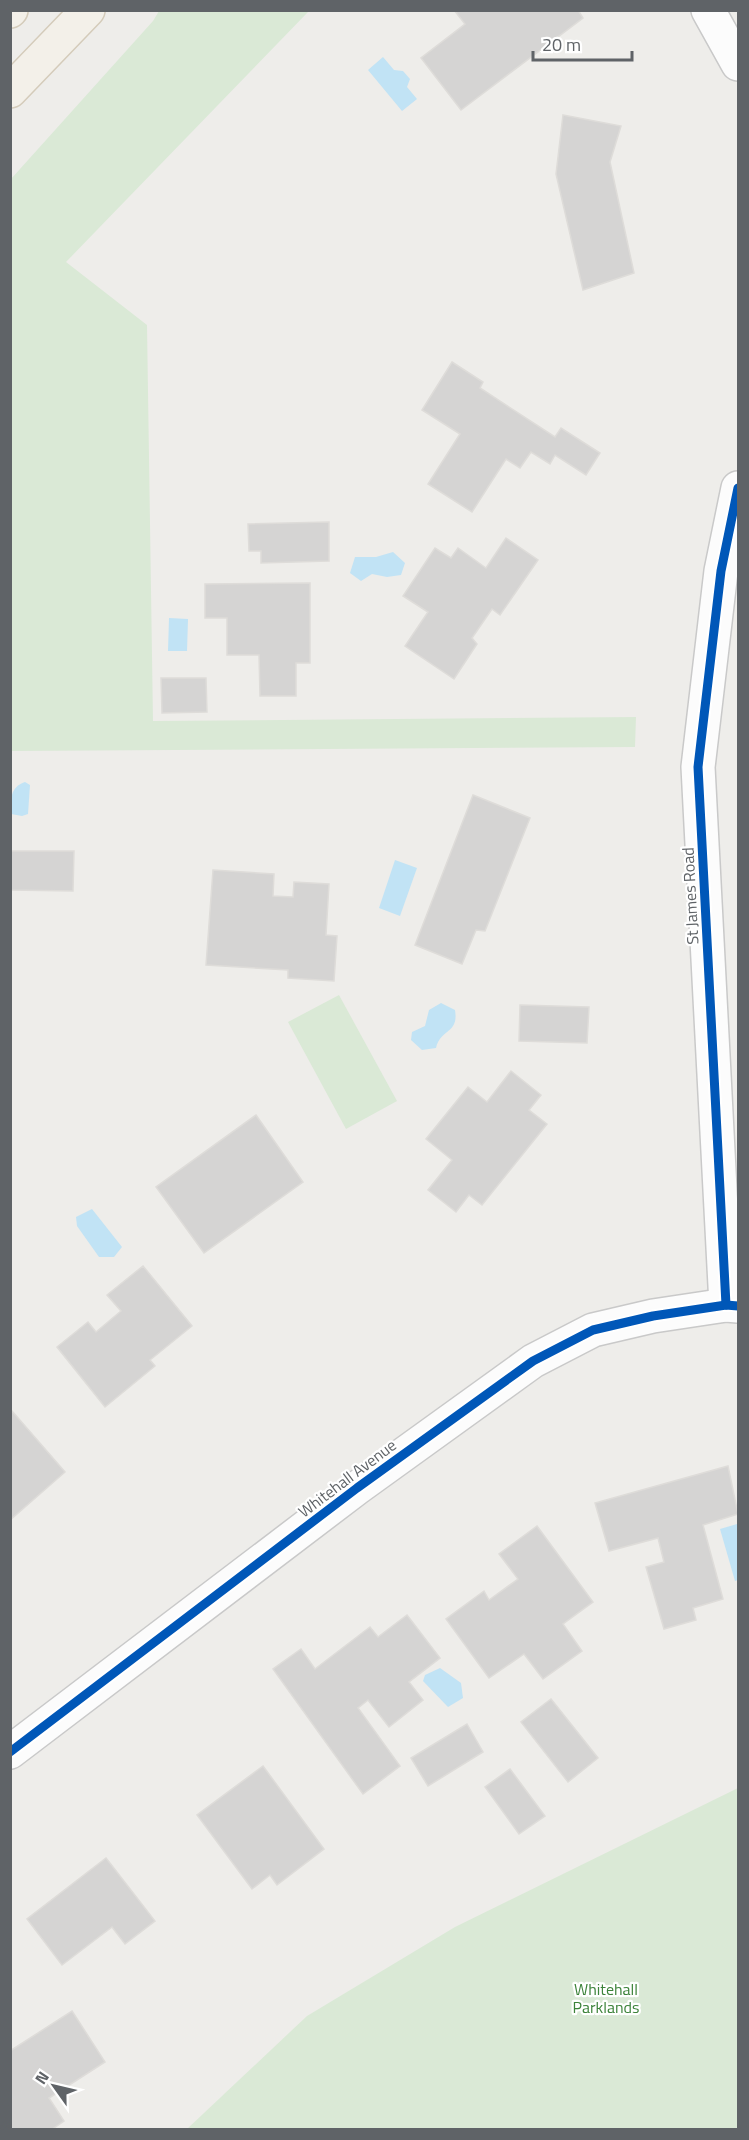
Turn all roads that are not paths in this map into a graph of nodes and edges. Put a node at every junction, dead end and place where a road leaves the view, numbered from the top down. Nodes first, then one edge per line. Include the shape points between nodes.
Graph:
1 (88, 10) edge
2 (708, 10) edge
3 (738, 64) edge
4 (10, 91) edge
5 (738, 488) edge
6 (732, 1306) edge
7 (10, 1752) edge

1 - 4 main road
2 - 3 street
5 - 6 street, St James Road via 721,571 698,767
6 - 7 street, Whitehall Avenue via 653,1316 594,1330 533,1360 357,1488

